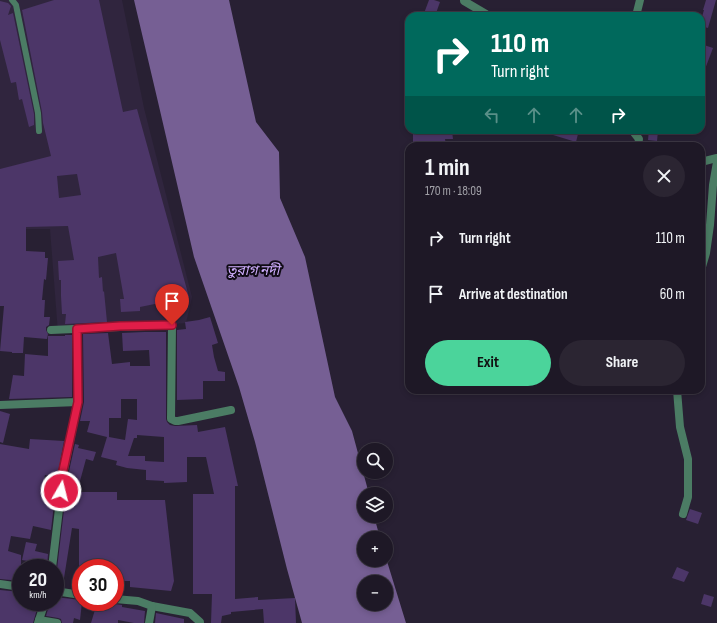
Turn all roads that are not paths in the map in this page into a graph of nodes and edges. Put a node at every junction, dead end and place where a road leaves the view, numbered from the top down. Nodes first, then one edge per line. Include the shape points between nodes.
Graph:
1 (12, 0) edge
2 (464, 0) edge
3 (640, 0) edge
4 (483, 12) edge
5 (637, 12) edge
6 (39, 131) dead end
7 (717, 158) edge
8 (705, 161) edge
9 (717, 162) edge
10 (705, 256) edge
11 (77, 329) junction
12 (51, 330) dead end
13 (677, 394) edge
14 (78, 402) junction
15 (0, 405) edge
16 (231, 410) dead end
17 (683, 514) dead end
18 (53, 559) edge
19 (0, 584) edge
20 (12, 586) edge
21 (124, 600) edge
22 (152, 606) junction
23 (42, 611) edge
24 (39, 622) edge
25 (56, 623) edge
26 (149, 623) edge
27 (200, 623) edge

1 - 6 lane via 16,5 38,113
2 - 4 street
3 - 5 street
7 - 8 street
9 - 10 street
11 - 12 street
11 - 14 street
11 - 16 street via 172,325 171,419 178,421
13 - 17 street via 680,428 688,459 688,497
14 - 15 street
14 - 18 street via 62,475
19 - 20 street
21 - 22 street
22 - 26 street
22 - 27 street via 190,613
23 - 24 street
24 - 25 street

